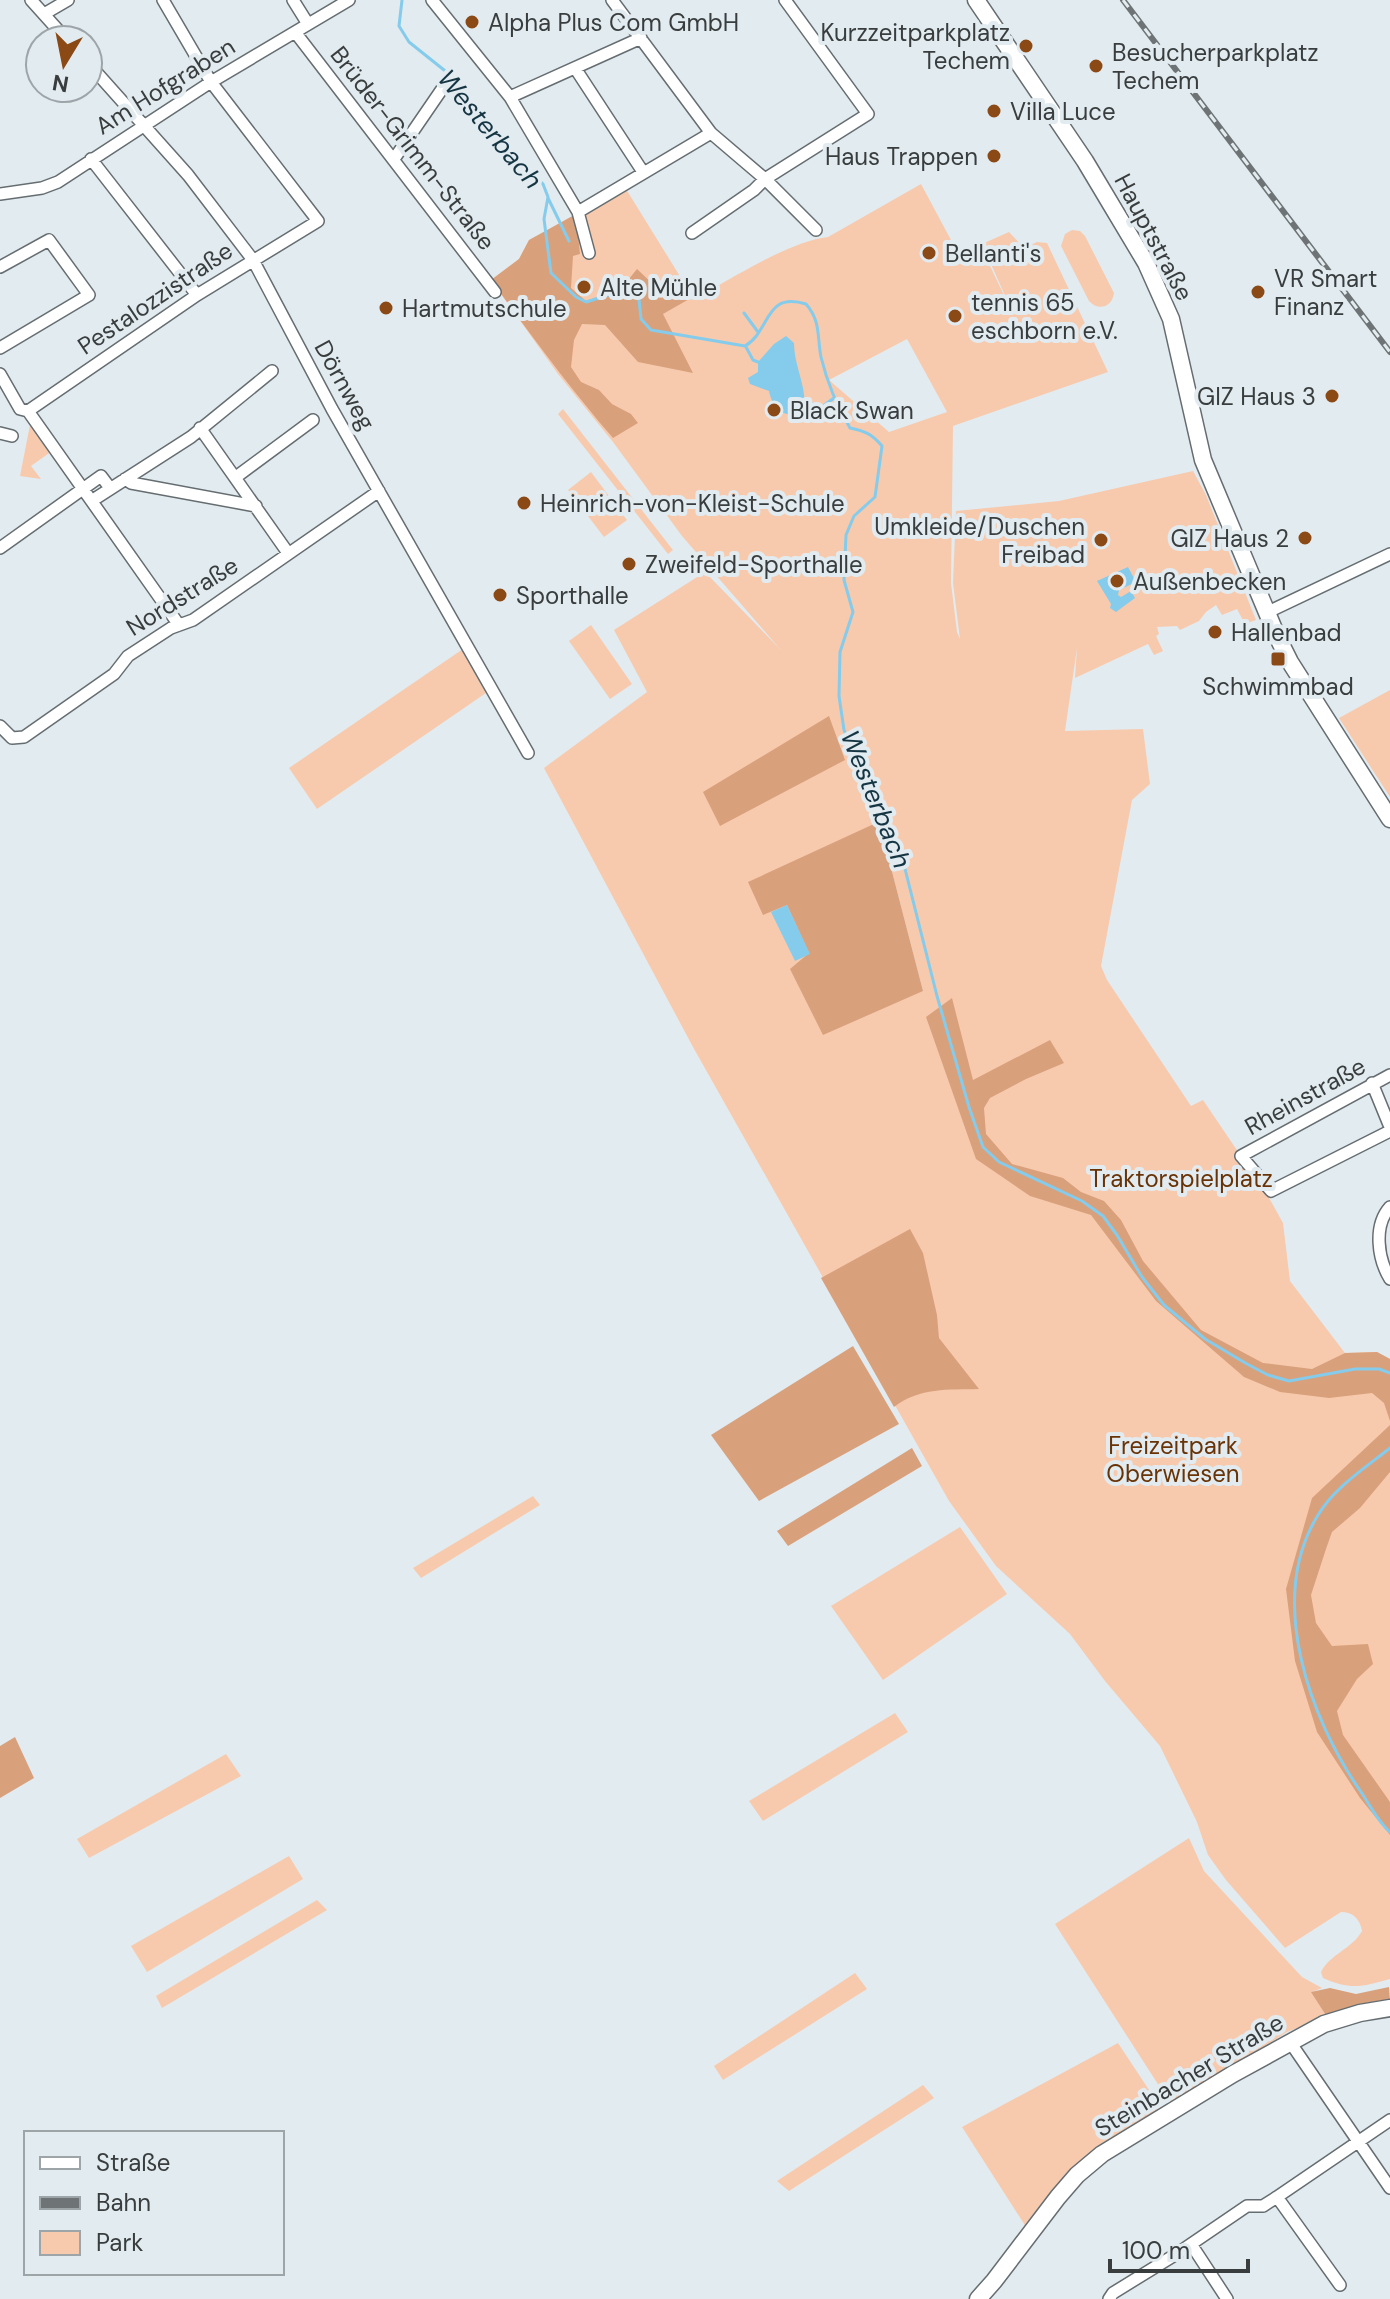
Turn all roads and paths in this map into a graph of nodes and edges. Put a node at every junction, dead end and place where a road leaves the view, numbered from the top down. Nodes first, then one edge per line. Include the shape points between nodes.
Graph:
1 (31, 0) edge
2 (68, 0) edge
3 (163, 0) edge
4 (293, 0) edge
5 (349, 0) edge
6 (432, 0) edge
7 (612, 0) edge
8 (785, 0) edge
9 (976, 0) edge
10 (44, 14) junction
11 (53, 24) edge
12 (308, 24) junction
13 (295, 32) junction
14 (641, 38) junction
15 (575, 68) junction
16 (104, 81) edge
17 (211, 82) junction
18 (442, 89) dead end
19 (510, 97) junction
20 (144, 126) junction
21 (711, 133) junction
22 (91, 159) junction
23 (394, 159) junction
24 (643, 172) junction
25 (765, 179) junction
26 (0, 194) edge
27 (578, 212) junction
28 (816, 230) dead end
29 (692, 233) dead end
30 (589, 253) dead end
31 (253, 260) junction
32 (0, 267) edge
33 (495, 292) dead end
34 (197, 295) junction
35 (0, 348) edge
36 (272, 371) dead end
37 (0, 374) edge
38 (24, 410) junction
39 (313, 420) dead end
40 (200, 428) junction
41 (236, 477) junction
42 (125, 479) junction
43 (110, 488) junction
44 (84, 489) junction
45 (379, 491) junction
46 (93, 500) junction
47 (256, 506) junction
48 (0, 548) edge
49 (288, 553) junction
50 (1390, 554) edge
51 (1268, 612) junction
52 (179, 625) junction
53 (0, 726) edge
54 (528, 753) dead end
55 (1390, 819) edge
56 (1390, 1075) edge
57 (1372, 1083) junction
58 (1390, 1129) edge
59 (1390, 1207) edge
60 (1390, 1279) edge
61 (1390, 2008) edge
62 (1290, 2042) junction
63 (1390, 2120) edge
64 (1358, 2143) junction
65 (1390, 2188) edge
66 (1277, 2197) junction
67 (1191, 2244) junction
68 (1340, 2285) dead end
69 (1113, 2297) edge
70 (978, 2299) edge
71 (1227, 2299) edge

1 - 10 street
2 - 10 street
3 - 17 street
4 - 12 street
5 - 12 street, Am Hofgraben
6 - 19 street
7 - 14 street
8 - 25 street via 868,114
9 - 51 street, Hauptstraße via 1085,161 1146,263 1171,319 1203,460
10 - 11 street
12 - 13 street, Am Hofgraben
13 - 17 street, Am Hofgraben
13 - 23 street, Brüder-Grimm-Straße
14 - 15 street
14 - 21 street
15 - 19 street
15 - 24 street
16 - 20 street, Dörnweg
17 - 20 street, Am Hofgraben
17 - 31 street, Pestalozzistraße via 318,221
18 - 23 street
19 - 27 street
20 - 22 street, Am Hofgraben
20 - 31 street, Dörnweg
21 - 24 street
21 - 25 street
22 - 26 street, Am Hofgraben via 58,182
22 - 34 street
23 - 33 street, Brüder-Grimm-Straße
24 - 27 street
25 - 28 street
25 - 29 street
27 - 30 street
31 - 34 street, Pestalozzistraße
31 - 45 street, Dörnweg
32 - 35 street via 49,240 89,295
34 - 38 street, Pestalozzistraße
36 - 40 street
37 - 38 street
38 - 44 street
39 - 41 street
40 - 41 street
40 - 42 street
41 - 47 street
42 - 43 street
42 - 47 street
43 - 44 street via 101,476
43 - 46 street
44 - 46 street
44 - 48 street
45 - 49 street, Nordstraße
45 - 54 street, Dörnweg
46 - 52 street
47 - 49 street
49 - 52 street, Nordstraße
50 - 51 street
51 - 55 street, Hauptstraße via 1286,655
52 - 53 street, Nordstraße via 128,656 114,674 24,737 12,738
56 - 57 street, Rheinstraße
57 - 58 street
57 - 58 street, Rheinstraße via 1241,1156 1271,1191
59 - 60 street via 1379,1240 1382,1266
61 - 62 street, Steinbacher Straße via 1324,2024
62 - 64 street
62 - 70 street, Steinbacher Straße via 1102,2154 1058,2197
63 - 64 street
64 - 65 street
64 - 66 street
66 - 67 street via 1263,2206 1247,2206
66 - 68 street
67 - 69 street
67 - 71 street

